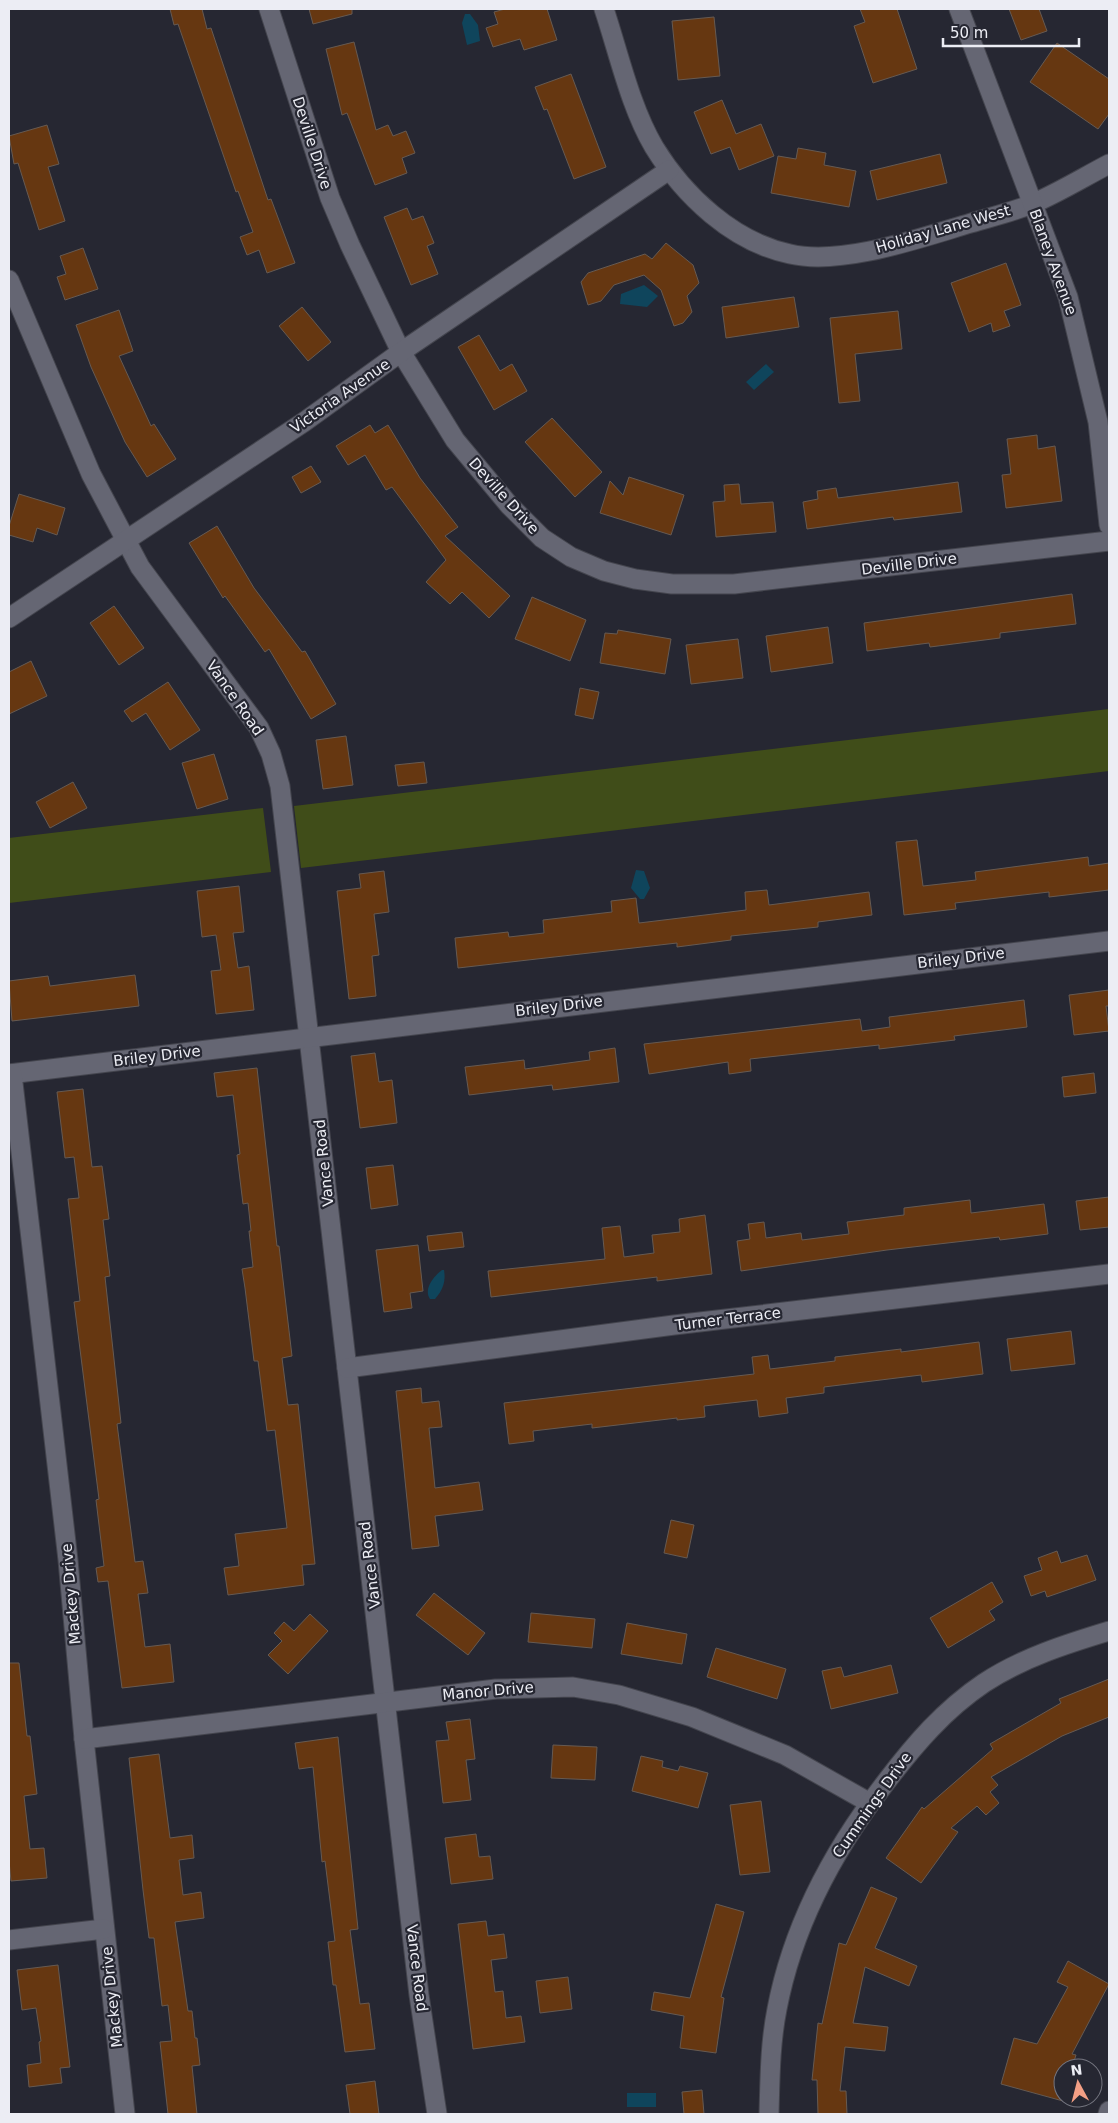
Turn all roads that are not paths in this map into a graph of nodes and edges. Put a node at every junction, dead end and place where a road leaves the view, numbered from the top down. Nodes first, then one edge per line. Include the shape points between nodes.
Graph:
1 (269, 9) edge
2 (604, 9) edge
3 (958, 9) edge
4 (1109, 164) edge
5 (669, 170) junction
6 (1032, 204) junction
7 (9, 280) edge
8 (401, 352) junction
9 (1109, 525) edge
10 (126, 540) junction
11 (1109, 541) edge
12 (9, 618) edge
13 (1109, 941) edge
14 (310, 1036) junction
15 (10, 1074) edge
16 (1109, 1274) edge
17 (347, 1368) junction
18 (1109, 1630) edge
19 (386, 1702) junction
20 (84, 1739) junction
21 (870, 1803) junction
22 (104, 1929) junction
23 (9, 1940) edge
24 (126, 2114) edge
25 (437, 2114) edge
26 (769, 2114) edge

1 - 8 street, Deville Drive via 330,198
2 - 5 street, Holiday Lane West via 635,104 653,145
3 - 6 street, Blaney Avenue
4 - 6 street, Holiday Lane West
5 - 6 street, Holiday Lane West via 692,198 743,236 792,255 818,257 888,248
5 - 8 street, Victoria Avenue
6 - 9 street, Blaney Avenue via 1065,288 1086,363 1098,422
7 - 10 street, Vance Road via 91,474
8 - 10 street, Victoria Avenue via 304,422
8 - 11 street, Deville Drive via 456,440 509,505 542,538 572,557 604,571 672,584 734,584
10 - 12 street, Victoria Avenue
10 - 14 street, Vance Road via 140,567 259,728 271,754 280,786
13 - 14 street, Briley Drive
14 - 15 street, Briley Drive
14 - 17 street, Vance Road
15 - 20 street, Mackey Drive via 68,1560
16 - 17 street, Turner Terrace via 674,1325
17 - 19 street, Vance Road
18 - 21 street, Cummings Drive via 1051,1649 984,1683 932,1725
19 - 20 street, Manor Drive
19 - 21 street, Manor Drive via 541,1686 573,1687 619,1695 692,1717 785,1755
19 - 25 street, Vance Road
20 - 22 street, Mackey Drive
21 - 26 street, Cummings Drive via 839,1846 812,1899 787,1967 770,2062
22 - 23 street
22 - 24 street, Mackey Drive

